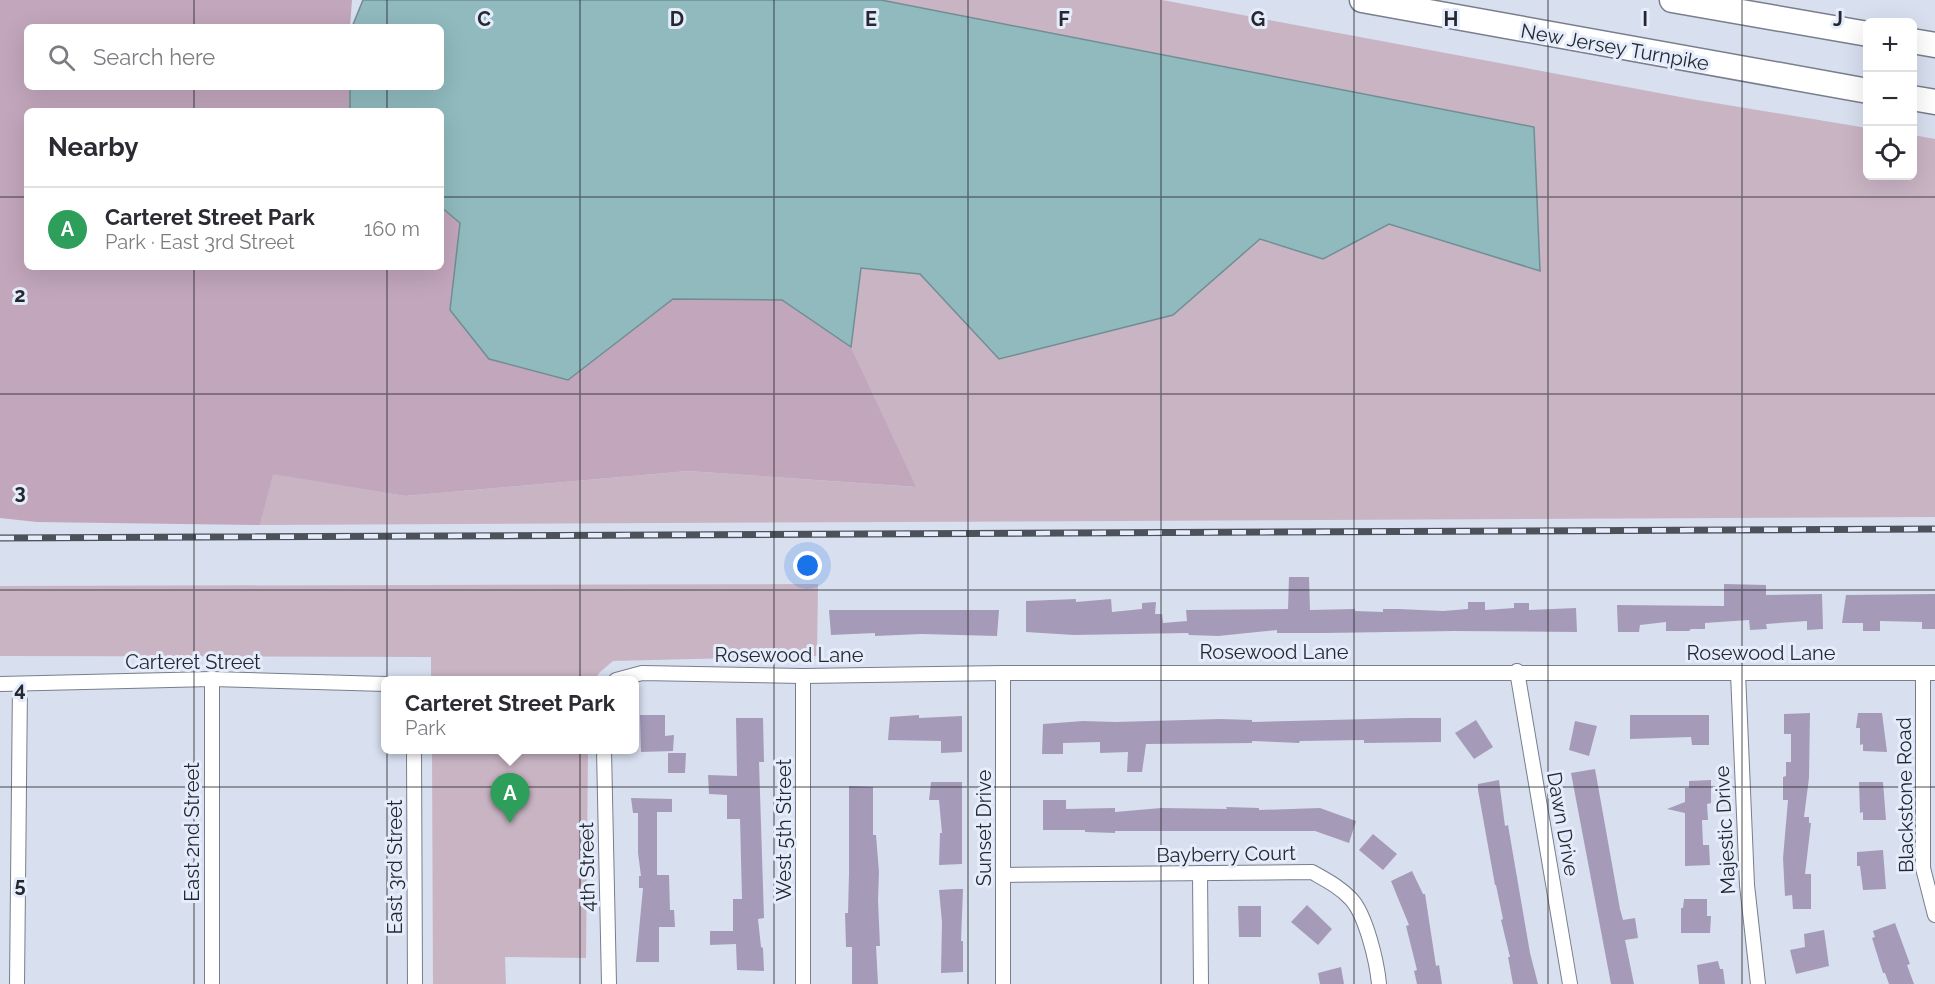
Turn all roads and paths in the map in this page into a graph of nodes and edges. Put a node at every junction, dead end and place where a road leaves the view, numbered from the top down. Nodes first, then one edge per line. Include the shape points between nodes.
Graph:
1 (1362, 0) edge
2 (1672, 0) edge
3 (1863, 33) edge
4 (1917, 42) edge
5 (1935, 45) edge
6 (1863, 90) edge
7 (1917, 99) edge
8 (1935, 102) edge
9 (1517, 671) junction
10 (1003, 673) junction
11 (1738, 673) junction
12 (1929, 673) edge
13 (632, 676) edge
14 (803, 676) junction
15 (212, 680) junction
16 (0, 684) edge
17 (20, 684) junction
18 (381, 684) edge
19 (414, 754) edge
20 (604, 754) edge
21 (1929, 868) edge
22 (1200, 873) junction
23 (1003, 875) junction
24 (1935, 915) edge
25 (17, 984) edge
26 (212, 984) edge
27 (416, 984) edge
28 (609, 984) edge
29 (803, 984) edge
30 (1003, 984) edge
31 (1201, 984) edge
32 (1379, 984) edge
33 (1570, 984) edge
34 (1758, 984) edge

1 - 6 highway, New Jersey Turnpike
2 - 3 highway
4 - 5 highway
7 - 8 highway
9 - 10 street, Rosewood Lane
9 - 11 street, Rosewood Lane
9 - 33 street, Dawn Drive
10 - 14 street, Rosewood Lane
10 - 23 street, Sunset Drive
11 - 12 street, Rosewood Lane
11 - 34 street, Majestic Drive via 1747,885
12 - 21 street, Blackstone Road
13 - 14 street, Rosewood Lane
14 - 29 street, West 5th Street
15 - 17 street, Carteret Street
15 - 18 street, Carteret Street
15 - 26 street, East 2nd Street
16 - 17 street, Carteret Street
17 - 25 street
19 - 27 street, East 3rd Street
20 - 28 street, 4th Street
21 - 24 street, Blackstone Road
22 - 23 street, Bayberry Court
22 - 31 street
22 - 32 street, Bayberry Court via 1312,872 1334,884 1353,901 1366,928
23 - 30 street, Sunset Drive

